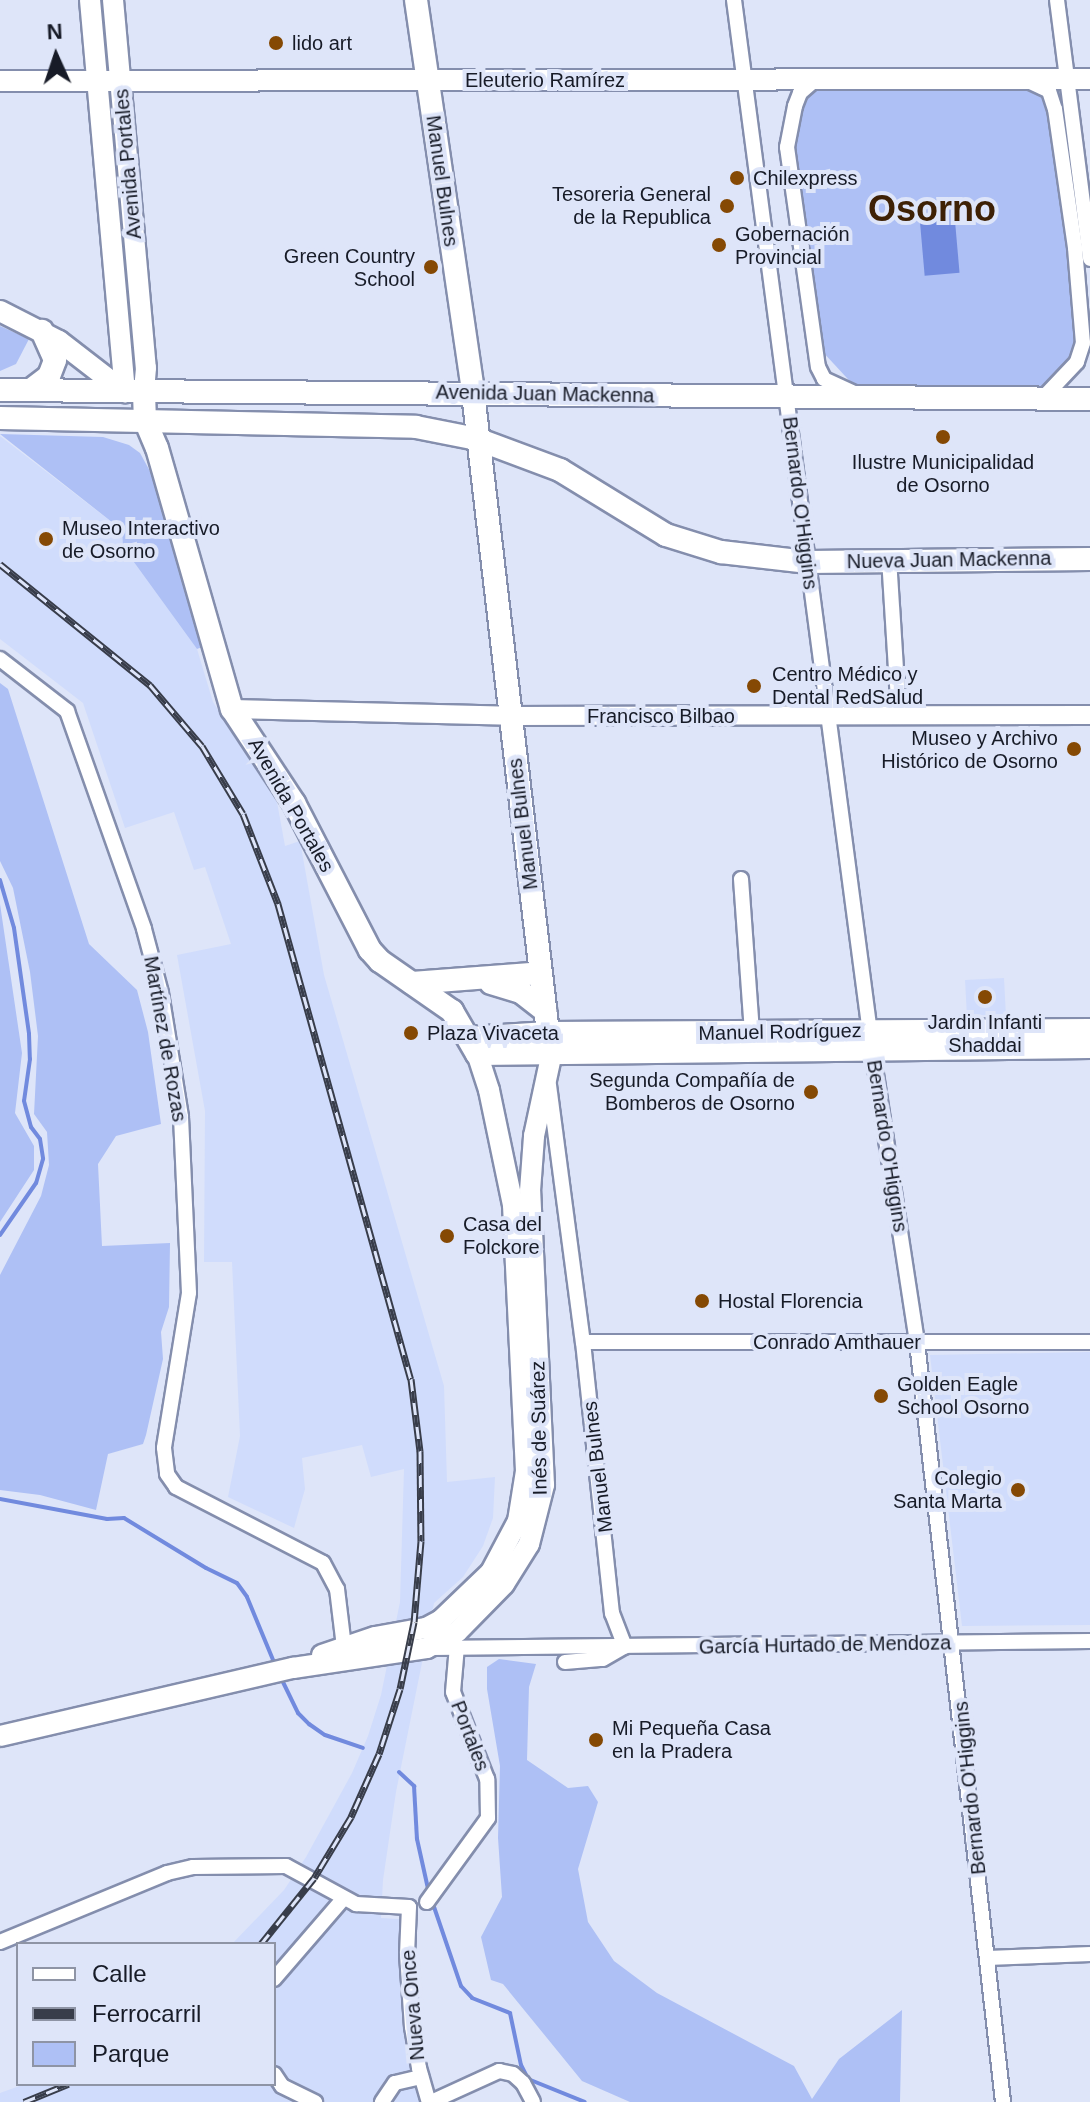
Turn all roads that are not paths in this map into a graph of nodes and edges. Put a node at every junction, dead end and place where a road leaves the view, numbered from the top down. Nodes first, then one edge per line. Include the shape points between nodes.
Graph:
1 (90, 0) edge
2 (113, 0) edge
3 (416, 0) edge
4 (734, 0) edge
5 (1057, 0) edge
6 (744, 79) junction
7 (816, 79) junction
8 (1024, 79) junction
9 (1067, 79) junction
10 (1090, 79) edge
11 (97, 80) junction
12 (120, 80) junction
13 (0, 81) edge
14 (428, 81) junction
15 (128, 163) junction
16 (104, 165) junction
17 (131, 202) junction
18 (107, 204) junction
19 (136, 254) junction
20 (111, 257) junction
21 (1090, 259) edge
22 (0, 311) edge
23 (42, 331) junction
24 (32, 389) junction
25 (0, 390) edge
26 (135, 392) junction
27 (473, 393) junction
28 (786, 396) junction
29 (861, 397) junction
30 (1043, 398) junction
31 (1090, 399) edge
32 (0, 418) edge
33 (145, 420) junction
34 (477, 439) junction
35 (889, 558) junction
36 (1090, 559) edge
37 (808, 562) junction
38 (0, 659) edge
39 (232, 709) junction
40 (1090, 715) edge
41 (510, 716) junction
42 (899, 716) junction
43 (828, 717) junction
44 (741, 879) dead end
45 (541, 973) junction
46 (412, 983) junction
47 (452, 1011) junction
48 (1090, 1030) edge
49 (548, 1032) junction
50 (752, 1033) junction
51 (871, 1039) junction
52 (474, 1046) junction
53 (1090, 1047) edge
54 (548, 1077) junction
55 (489, 1090) joint
56 (583, 1342) junction
57 (917, 1342) junction
58 (1090, 1342) edge
59 (532, 1389) junction
60 (1090, 1641) edge
61 (954, 1644) junction
62 (457, 1646) junction
63 (344, 1647) junction
64 (625, 1647) junction
65 (427, 1648) junction
66 (565, 1662) dead end
67 (293, 1668) junction
68 (0, 1736) edge
69 (431, 1897) dead end
70 (344, 1898) junction
71 (0, 1942) edge
72 (1090, 1954) edge
73 (988, 1958) junction
74 (276, 1977) edge
75 (276, 2077) edge
76 (421, 2077) junction
77 (315, 2102) edge
78 (382, 2102) edge
79 (430, 2102) edge
80 (533, 2102) edge
81 (1003, 2102) edge

1 - 11 main road, Avenida Portales
2 - 12 main road, Avenida Portales
3 - 14 main road, Manuel Bulnes
4 - 6 street, Bernardo O'Higgins
5 - 9 street
6 - 7 main road, Eleuterio Ramírez
6 - 14 main road, Eleuterio Ramírez
6 - 28 street, Bernardo O'Higgins
7 - 8 main road, Eleuterio Ramírez
7 - 29 street via 800,93 787,147 812,337 824,379
8 - 9 main road, Eleuterio Ramírez
8 - 30 street via 1049,91 1055,109 1083,343 1077,362
9 - 10 main road, Eleuterio Ramírez
9 - 21 street
11 - 12 main road, Eleuterio Ramírez
11 - 13 main road, Eleuterio Ramírez
11 - 16 main road, Avenida Portales
12 - 14 main road, Eleuterio Ramírez
12 - 15 main road, Avenida Portales
14 - 27 main road, Manuel Bulnes
15 - 16 main road
15 - 17 main road, Avenida Portales
16 - 18 main road, Avenida Portales
17 - 18 main road
17 - 19 main road, Avenida Portales
18 - 20 main road, Avenida Portales
19 - 20 main road
19 - 26 main road, Avenida Portales via 146,368
20 - 26 main road, Avenida Portales
22 - 23 main road
23 - 24 main road via 55,360 49,376
23 - 26 main road
24 - 25 main road, Avenida Juan Mackenna
24 - 26 main road, Avenida Juan Mackenna
26 - 27 main road, Avenida Juan Mackenna
26 - 33 main road, Avenida Portales
27 - 28 main road, Avenida Juan Mackenna
27 - 34 main road, Manuel Bulnes
28 - 29 main road, Avenida Juan Mackenna
28 - 37 street, Bernardo O'Higgins
29 - 30 main road, Avenida Juan Mackenna
30 - 31 main road, Avenida Juan Mackenna
32 - 33 main road, Avenida Juan Mackenna
33 - 34 main road, Avenida Juan Mackenna via 390,425
33 - 39 main road, Avenida Portales
34 - 37 main road, Avenida Juan Mackenna via 560,470 666,535 721,552
34 - 41 main road, Manuel Bulnes
35 - 36 main road, Nueva Juan Mackenna
35 - 37 main road, Nueva Juan Mackenna
35 - 42 street
37 - 43 street, Bernardo O'Higgins
38 - 63 street, Martínez de Rozas via 67,711 153,960 178,1092 189,1293 164,1448 167,1474 176,1487 323,1563 337,1589
39 - 41 street, Francisco Bilbao
39 - 46 main road, Avenida Portales via 289,794 370,950
40 - 42 street, Francisco Bilbao
41 - 43 street, Francisco Bilbao
41 - 45 main road, Manuel Bulnes
42 - 43 street, Francisco Bilbao
43 - 51 street, Bernardo O'Higgins
44 - 50 street
45 - 46 main road
45 - 49 main road, Manuel Bulnes
46 - 47 main road, Avenida Portales
47 - 49 main road via 455,989 489,983 521,992
47 - 52 main road, Avenida Portales
48 - 51 main road, Manuel Rodríguez
49 - 50 main road, Manuel Rodríguez
49 - 51 main road, Manuel Rodríguez
49 - 52 main road, Manuel Rodríguez
49 - 54 main road, Manuel Bulnes
50 - 51 main road, Manuel Rodríguez
51 - 53 main road, Manuel Rodríguez
51 - 57 street, Bernardo O'Higgins
52 - 55 main road, Avenida Portales
54 - 56 street, Manuel Bulnes
54 - 59 main road, Inés de Suárez via 530,1175
55 - 59 main road, Inés de Suárez via 513,1205
56 - 57 street, Conrado Amthauer
56 - 64 street, Manuel Bulnes via 612,1613
57 - 58 street, Conrado Amthauer
57 - 61 street, Bernardo O'Higgins
59 - 63 main road, Inés de Suárez via 522,1505 514,1533 491,1572 435,1624
59 - 65 main road, Inés de Suárez via 544,1485 529,1544 490,1599 457,1632
60 - 61 street, García Hurtado de Mendoza
61 - 64 street, García Hurtado de Mendoza
61 - 73 street, Bernardo O'Higgins
62 - 64 street
62 - 65 street
62 - 69 street, Portales via 453,1692 487,1779 488,1818
63 - 67 main road, Inés de Suárez
64 - 66 street, García Hurtado de Mendoza via 603,1659
65 - 67 main road, Inés de Suárez
67 - 68 main road, Inés de Suárez
70 - 71 street via 286,1866 193,1867
70 - 74 street
70 - 76 street, Nueva Once via 356,1904 409,1907 407,1954
72 - 73 street
73 - 81 street, Bernardo O'Higgins
75 - 77 street via 282,2086
76 - 78 street via 395,2083
76 - 79 street, Nueva Once
79 - 80 street via 499,2071 523,2083

